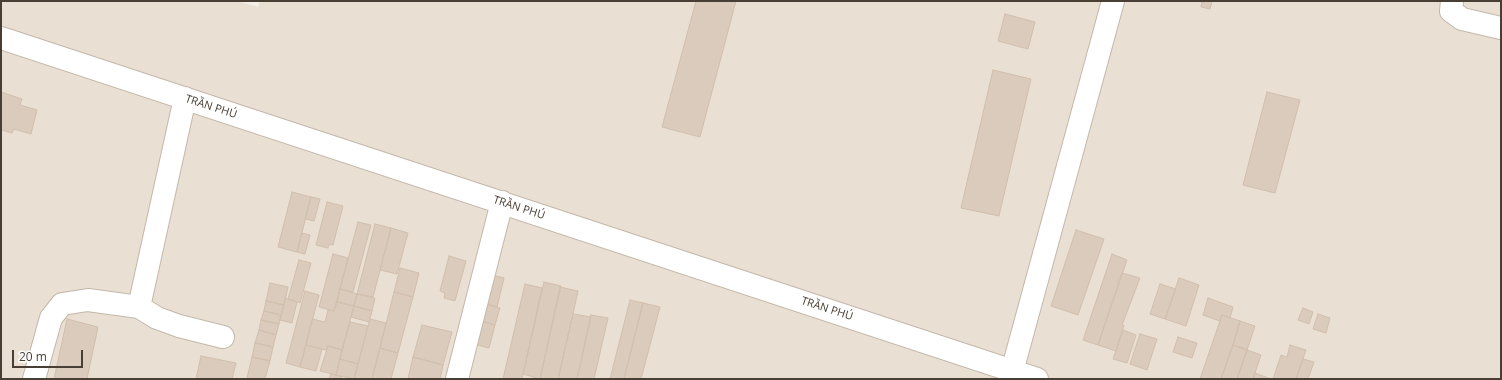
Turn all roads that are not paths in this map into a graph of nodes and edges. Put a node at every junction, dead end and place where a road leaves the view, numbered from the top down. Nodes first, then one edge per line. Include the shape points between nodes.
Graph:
1 (1113, 1) edge
2 (1452, 1) edge
3 (1501, 28) edge
4 (1, 38) edge
5 (185, 98) junction
6 (502, 202) junction
7 (139, 307) junction
8 (223, 337) dead end
9 (1011, 374) edge
10 (34, 379) edge
11 (457, 379) edge
12 (1037, 379) edge

1 - 9 street
2 - 3 street via 1451,11 1462,20
4 - 5 street, TRẦN PHÚ
5 - 6 street, TRẦN PHÚ
5 - 7 street
6 - 9 street, TRẦN PHÚ
6 - 11 street
7 - 8 street via 157,318 179,326
7 - 10 street via 88,300 62,304 51,318
9 - 12 street, TRẦN PHÚ

